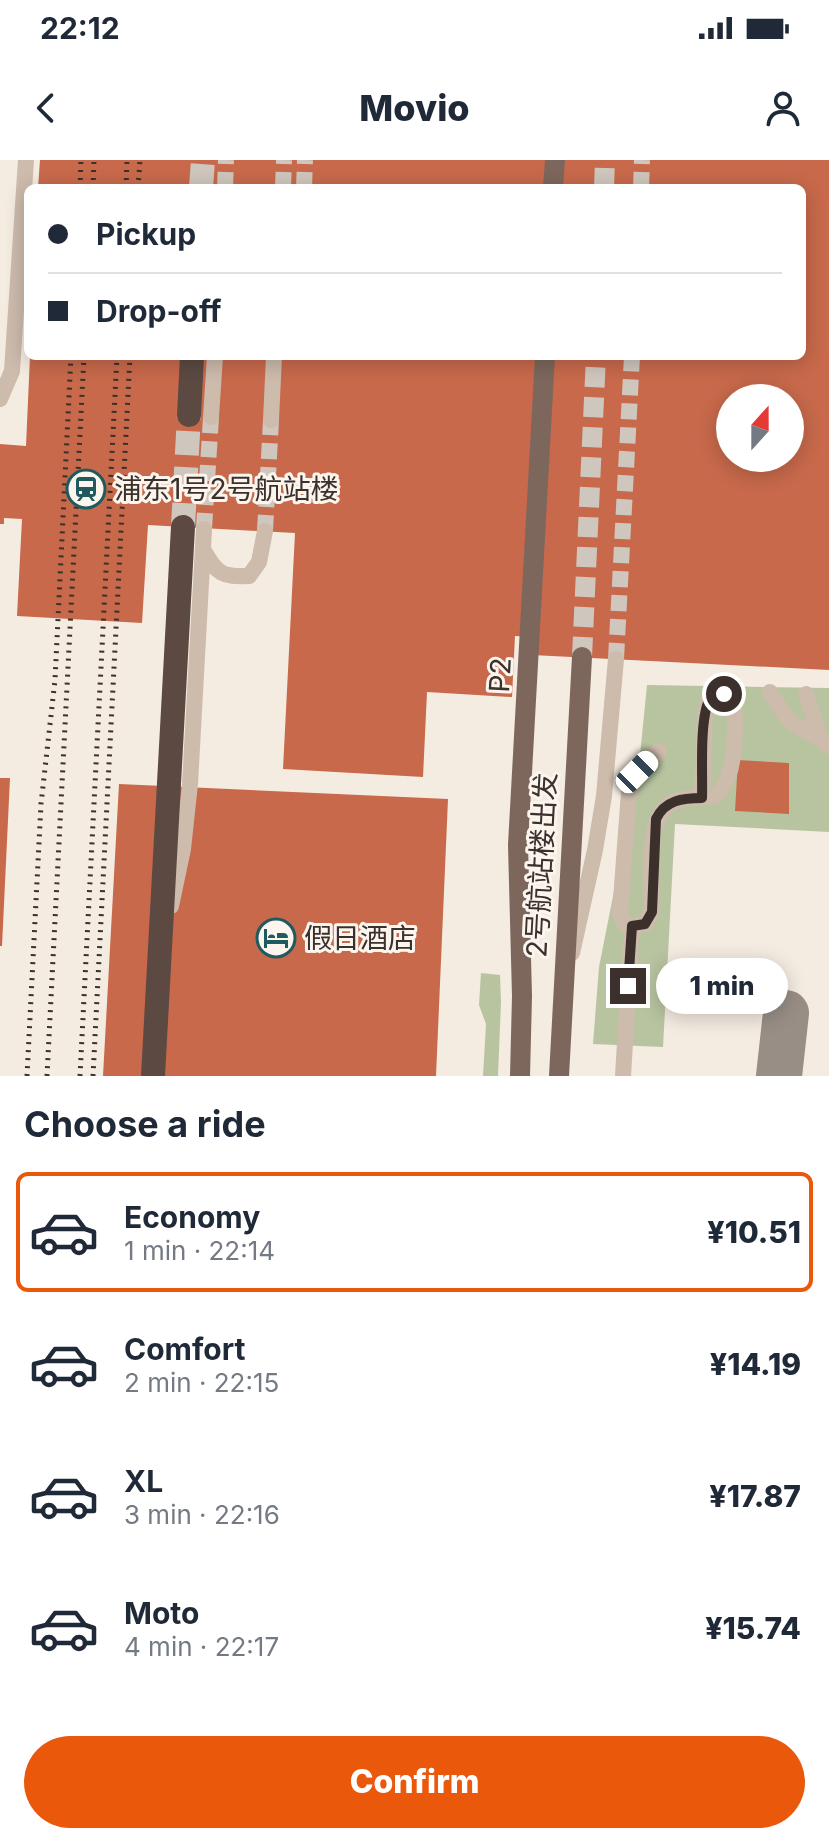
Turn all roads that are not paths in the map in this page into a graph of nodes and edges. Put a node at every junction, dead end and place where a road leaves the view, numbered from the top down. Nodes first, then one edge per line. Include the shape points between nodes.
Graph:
1 (26, 160) edge
2 (555, 160) edge
3 (24, 184) edge
4 (553, 184) edge
5 (24, 190) edge
6 (193, 360) edge
7 (214, 360) edge
8 (274, 360) edge
9 (545, 360) edge
10 (0, 399) edge
11 (200, 416) joint
12 (271, 420) tunnel mouth
13 (194, 528) joint
14 (265, 531) tunnel mouth
15 (204, 550) junction
16 (582, 657) tunnel mouth
17 (616, 659) tunnel mouth
18 (770, 692) dead end
19 (806, 694) dead end
20 (825, 742) edge
21 (659, 751) dead end
22 (702, 798) junction
23 (632, 926) junction
24 (160, 959) junction
25 (562, 997) junction
26 (156, 1076) edge
27 (520, 1076) edge
28 (559, 1076) edge
29 (623, 1076) edge

1 - 3 street
2 - 4 main road
5 - 10 street via 12,371
6 - 11 highway
7 - 11 street
8 - 12 street
9 - 27 main road, P2 via 518,845
13 - 15 street
13 - 24 highway
14 - 15 street via 259,562 249,576 229,577 214,569
15 - 24 street via 183,849
16 - 25 main road, 2号航站楼出发
17 - 25 street via 604,796
18 - 20 street via 787,721
19 - 20 street
21 - 23 street via 637,772 629,792 620,913
22 - 22 street via 705,714 709,698 719,692 734,702 731,768 715,796
22 - 23 street via 674,801 660,811 654,829 652,912 645,924
23 - 29 street
24 - 26 highway
25 - 28 main road, 2号航站楼出发

